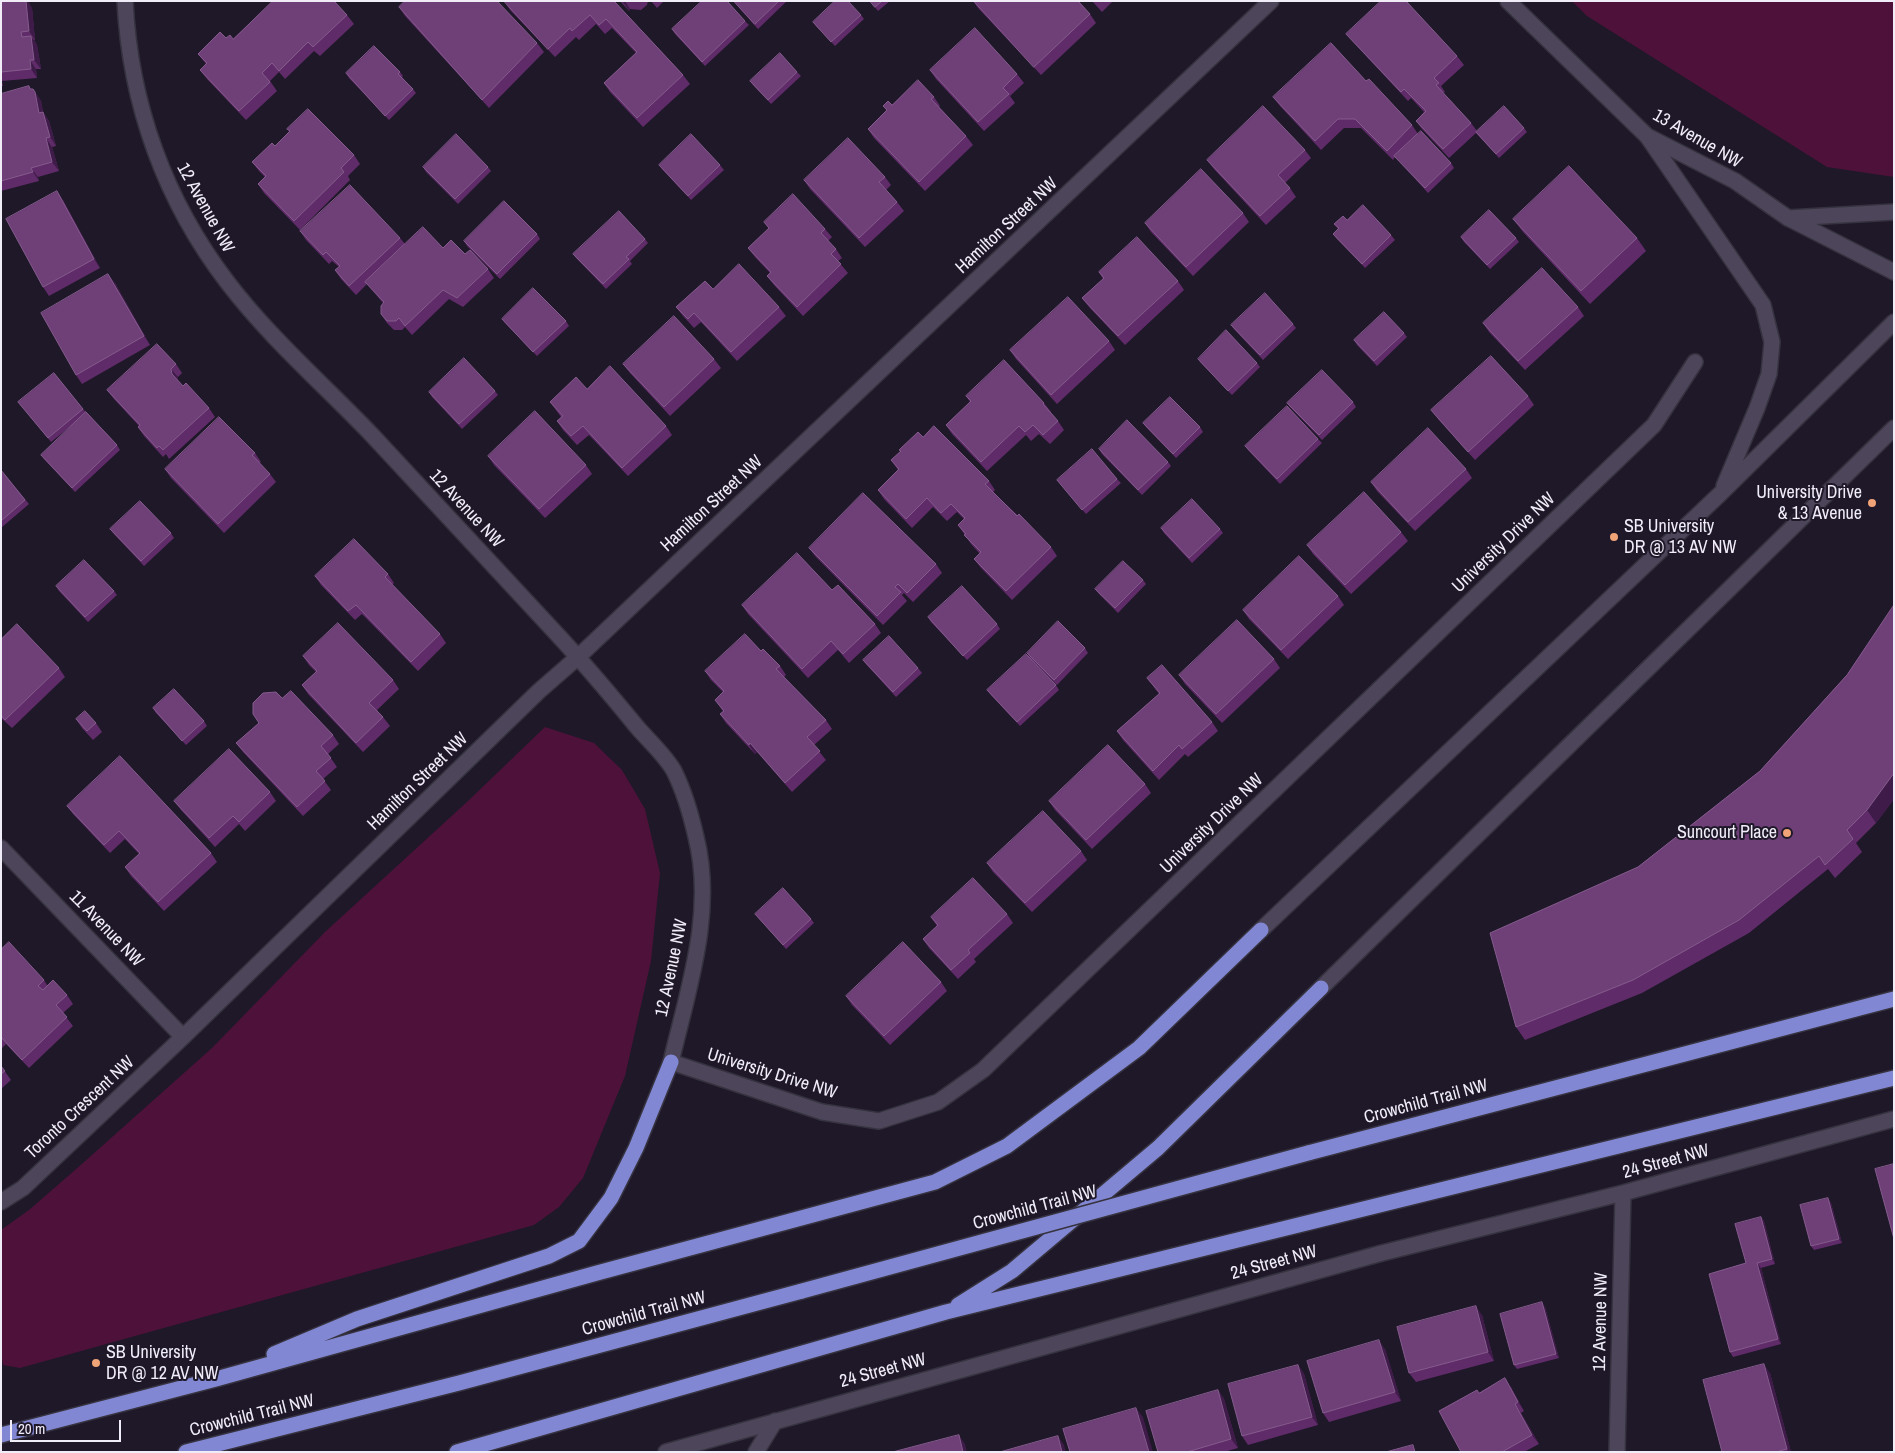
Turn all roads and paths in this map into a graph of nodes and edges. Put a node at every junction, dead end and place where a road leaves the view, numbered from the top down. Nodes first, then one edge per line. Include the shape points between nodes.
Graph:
1 (125, 1) edge
2 (1271, 1) edge
3 (1508, 1) edge
4 (1647, 136) junction
5 (1894, 212) edge
6 (1788, 218) junction
7 (1894, 272) edge
8 (1894, 322) edge
9 (1695, 362) dead end
10 (1894, 428) edge
11 (1721, 493) junction
12 (578, 657) junction
13 (1, 848) edge
14 (1261, 930) joint
15 (1322, 988) joint
16 (1894, 999) edge
17 (183, 1037) junction
18 (671, 1062) junction
19 (1894, 1078) edge
20 (1894, 1119) edge
21 (1623, 1193) junction
22 (1, 1202) edge
23 (946, 1312) junction
24 (216, 1379) junction
25 (775, 1421) junction
26 (1, 1434) edge
27 (186, 1452) edge
28 (457, 1452) edge
29 (666, 1452) edge
30 (756, 1452) edge
31 (1617, 1452) edge

1 - 12 street, 12 Avenue NW via 128,45 145,124 179,208 202,247 258,318
2 - 12 street, Hamilton Street NW
3 - 4 street, 13 Avenue NW
4 - 6 street, 13 Avenue NW via 1734,181
4 - 11 street via 1763,305 1772,342 1769,374
5 - 6 street
6 - 7 street, 13 Avenue NW
8 - 11 street
9 - 18 street, University Drive NW via 1654,425 983,1070 938,1102 879,1122 822,1112
10 - 15 street
11 - 14 street
12 - 17 street, Hamilton Street NW via 539,691
12 - 18 street, 12 Avenue NW via 672,768 687,803 697,840 702,915 698,947
13 - 17 street, 11 Avenue NW
14 - 24 highway via 1139,1048 1007,1146 935,1182
15 - 23 highway via 1158,1148 1012,1271
16 - 27 highway, Crowchild Trail NW, bridge via 1308,1153 450,1385
17 - 22 street, Toronto Crescent NW via 23,1188
18 - 24 highway via 636,1148 611,1198 579,1242 549,1256 357,1319
19 - 23 highway
20 - 21 street, 24 Street NW
21 - 25 street, 24 Street NW via 1382,1253
21 - 31 street, 12 Avenue NW
23 - 28 highway
24 - 26 highway
25 - 29 street, 24 Street NW
25 - 30 street

